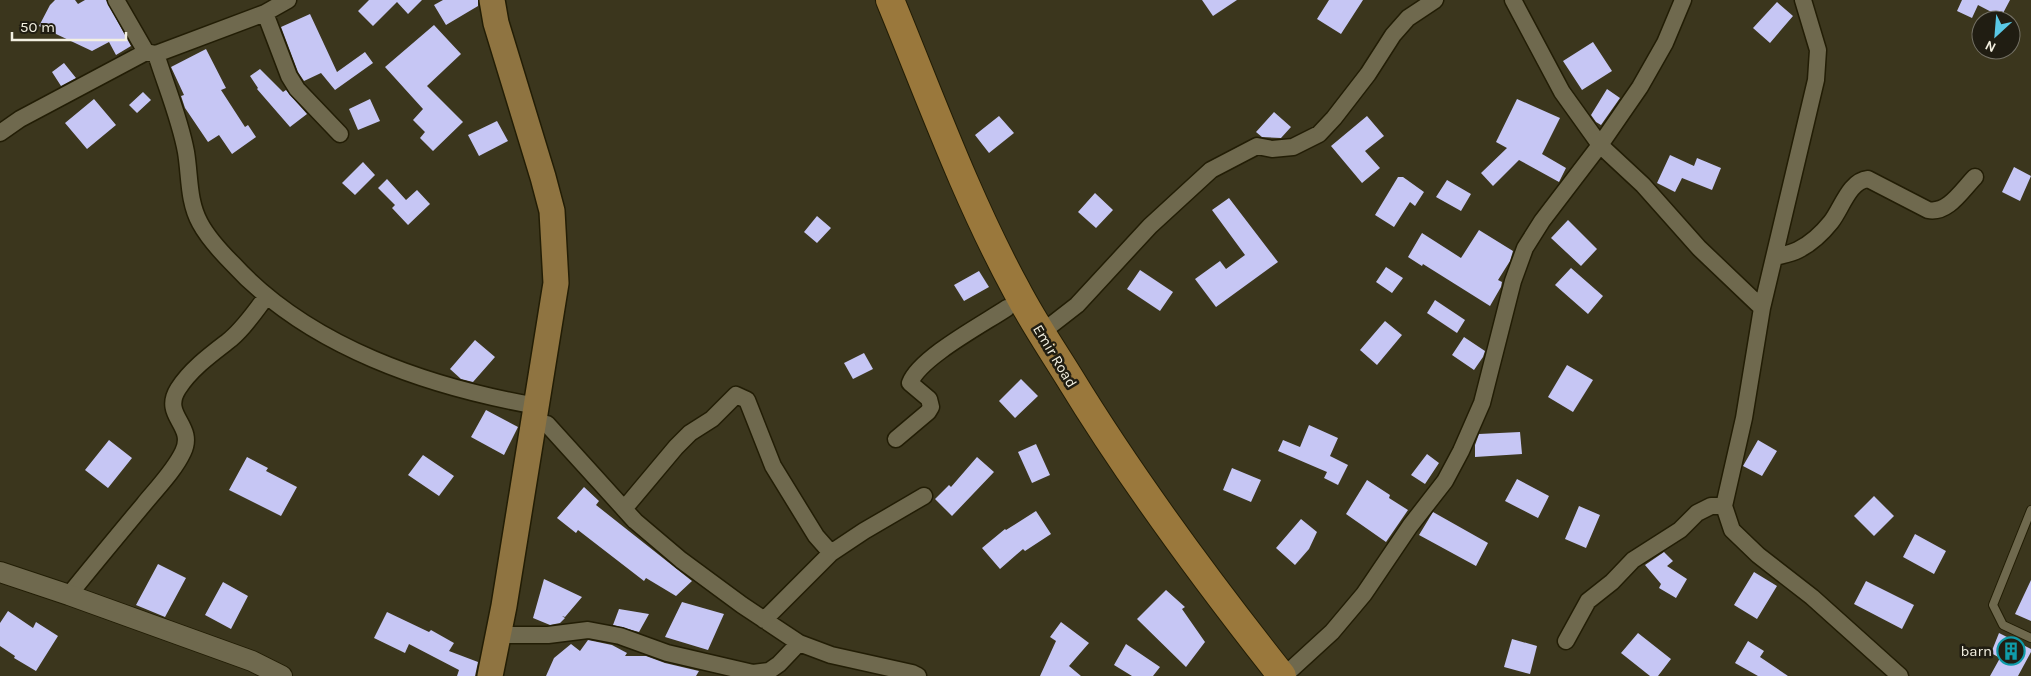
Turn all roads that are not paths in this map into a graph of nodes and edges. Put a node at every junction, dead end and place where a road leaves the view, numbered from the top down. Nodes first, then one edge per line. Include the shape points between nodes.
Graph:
1 (116, 0) edge
2 (288, 0) edge
3 (492, 0) edge
4 (509, 0) edge
5 (872, 0) edge
6 (890, 0) edge
7 (1435, 0) edge
8 (1513, 0) edge
9 (1683, 0) edge
10 (1803, 0) edge
11 (265, 13) junction
12 (151, 53) junction
13 (0, 133) edge
14 (340, 134) dead end
15 (1600, 145) junction
16 (1974, 177) dead end
17 (1776, 257) junction
18 (267, 296) junction
19 (1007, 308) junction
20 (1762, 308) junction
21 (1041, 333) junction
22 (542, 415) junction
23 (896, 439) dead end
24 (924, 496) dead end
25 (1724, 506) junction
26 (624, 509) junction
27 (2031, 510) edge
28 (831, 553) junction
29 (0, 572) edge
30 (69, 595) junction
31 (764, 620) junction
32 (511, 635) junction
33 (2031, 638) edge
34 (1566, 641) dead end
35 (799, 643) junction
36 (282, 676) edge
37 (490, 676) edge
38 (502, 676) edge
39 (918, 676) edge
40 (1262, 676) edge
41 (1283, 676) edge
42 (1900, 676) edge

1 - 12 street
2 - 11 street
3 - 22 main road via 552,211 556,282
4 - 22 main road via 557,170 569,251 565,313
5 - 19 highway, Emir Road via 964,221
6 - 21 highway, Emir Road via 978,211
7 - 21 street via 1408,18 1393,35 1368,74 1319,134 1293,147 1272,149 1257,146 1211,170 1150,226 1077,305
8 - 15 street via 1562,92
9 - 15 street via 1665,43 1640,87
10 - 17 street via 1818,50 1816,80
11 - 12 street
11 - 14 street via 289,76
12 - 13 street via 20,119
12 - 18 street via 186,152 191,198 200,223 220,250
15 - 20 street
15 - 41 street via 1525,248 1482,403 1445,481 1364,594 1332,632
16 - 17 street via 1946,208 1937,212 1868,179 1860,180 1831,222 1816,237 1799,250
17 - 20 street
18 - 22 street via 314,329 420,378
18 - 30 street via 239,331 216,348 179,387 172,407 185,429 183,452
19 - 23 street via 917,371 910,383 928,399 931,407
19 - 40 highway, Emir Road via 1118,488
20 - 25 street via 1744,418
21 - 41 highway, Emir Road via 1163,521
22 - 26 street
22 - 32 main road
22 - 37 main road
24 - 28 street
25 - 34 street via 1711,506 1697,513 1680,530 1633,560 1588,601
25 - 42 street via 1732,530
26 - 28 street via 676,447 736,395 747,400 773,466 816,536
26 - 31 street via 681,560
27 - 33 lane via 1993,606 2003,625
28 - 31 street
29 - 30 street
30 - 36 street via 252,661
31 - 35 street
32 - 35 street via 588,630 753,673 769,671
32 - 38 main road
35 - 39 street via 831,655

